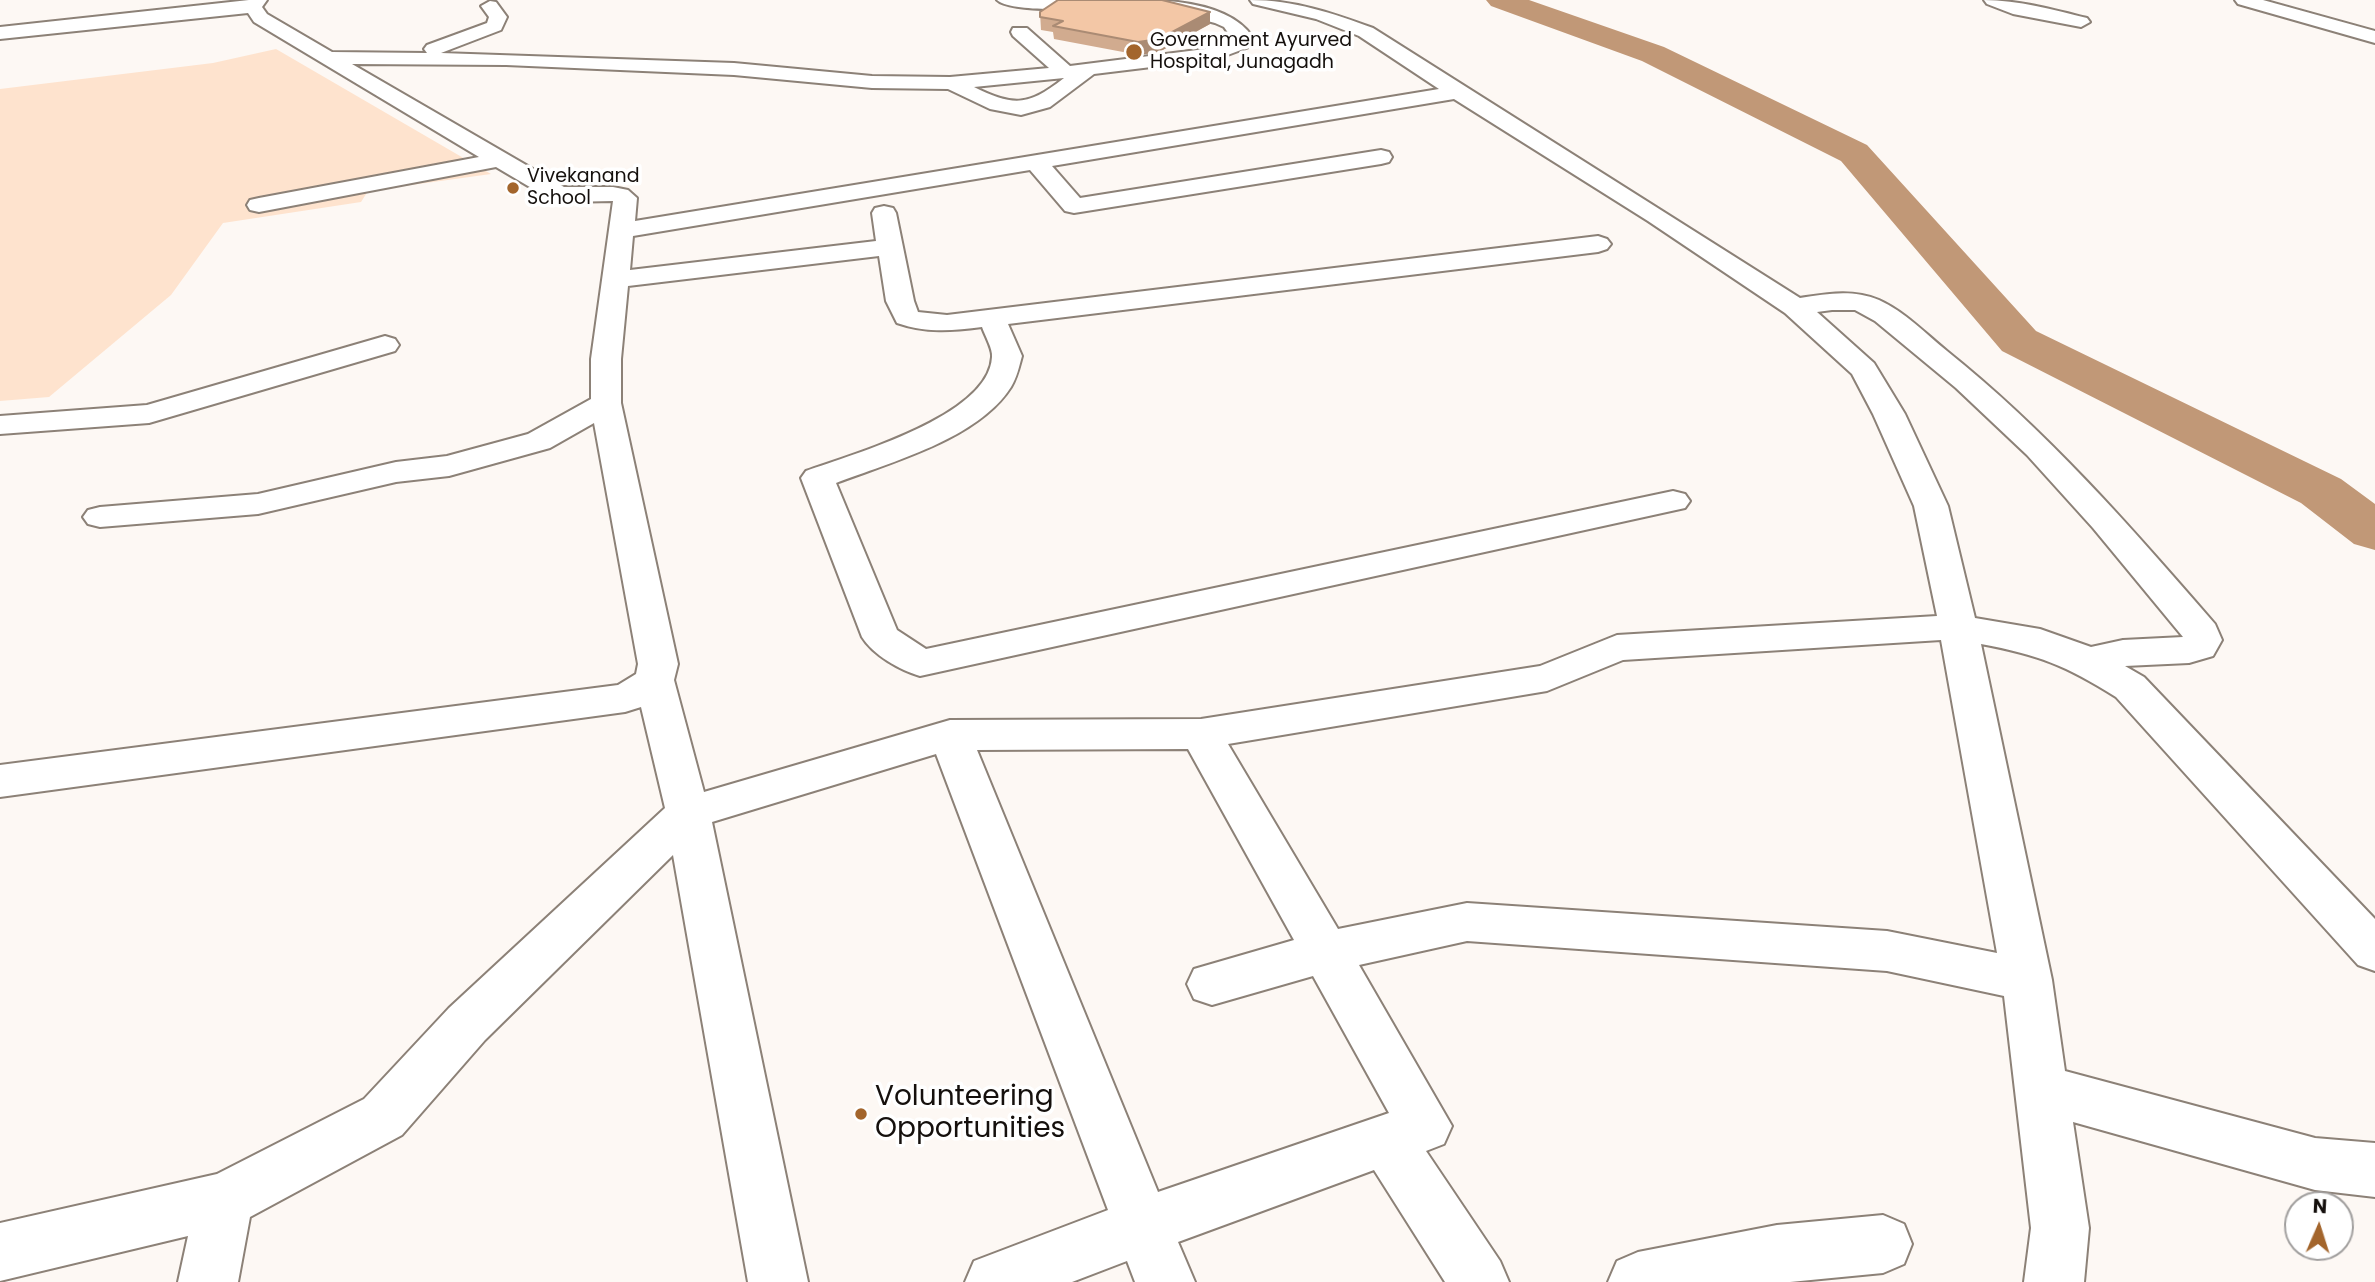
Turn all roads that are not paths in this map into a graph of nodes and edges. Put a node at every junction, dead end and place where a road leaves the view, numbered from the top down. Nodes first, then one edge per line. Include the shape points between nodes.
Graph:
1 (1006, 0) edge
2 (1096, 0) edge
3 (1150, 0) edge
4 (1259, 0) edge
5 (1993, 0) edge
6 (2244, 0) edge
7 (255, 3) edge
8 (490, 6) dead end
9 (2081, 22) dead end
10 (1020, 32) dead end
11 (0, 33) edge
12 (2375, 37) edge
13 (326, 58) junction
14 (407, 58) junction
15 (1087, 70) junction
16 (1066, 72) junction
17 (950, 83) junction
18 (1457, 92) junction
19 (1381, 158) dead end
20 (502, 159) junction
21 (1036, 162) junction
22 (259, 205) dead end
23 (884, 213) dead end
24 (620, 231) junction
25 (1598, 244) dead end
26 (891, 247) junction
27 (614, 280) junction
28 (1795, 307) junction
29 (992, 318) junction
30 (385, 345) dead end
31 (606, 403) junction
32 (0, 425) edge
33 (1673, 501) dead end
34 (100, 517) dead end
35 (1958, 628) junction
36 (2088, 661) junction
37 (654, 680) junction
38 (1201, 734) junction
39 (950, 735) junction
40 (0, 782) edge
41 (688, 813) junction
42 (2375, 951) edge
43 (1325, 953) junction
44 (2027, 980) junction
45 (1212, 984) dead end
46 (2042, 1089) junction
47 (1386, 1139) junction
48 (2375, 1170) edge
49 (225, 1200) junction
50 (1143, 1226) junction
51 (1883, 1244) dead end
52 (0, 1252) edge
53 (208, 1282) edge
54 (778, 1282) edge
55 (995, 1282) edge
56 (1165, 1282) edge
57 (1479, 1282) edge
58 (1637, 1282) edge
59 (2053, 1282) edge

1 - 2 street via 1056,4
3 - 15 street via 1230,23 1243,36 1242,43 1217,53
4 - 18 street via 1366,32
5 - 9 street via 2018,10
6 - 12 street
7 - 11 street
7 - 13 street via 260,18
8 - 14 street via 498,17 495,26
10 - 16 street
13 - 14 street
13 - 20 street
14 - 17 street via 665,65 872,82
15 - 16 street
15 - 17 street via 1042,104 1020,108 985,100
16 - 17 street
18 - 21 street
18 - 28 street
19 - 21 street via 1074,206
20 - 22 street
20 - 24 street via 558,194 620,194 625,198
21 - 24 street
23 - 26 street
24 - 27 street
25 - 29 street
26 - 27 street
26 - 29 street via 907,317 947,323
27 - 31 street
28 - 35 street via 1864,369 1889,414 1931,506
28 - 36 street via 1843,301 1867,305 1949,367 2016,425 2143,563 2203,640 2189,650 2123,653
29 - 33 street via 1007,356 995,388 975,407 941,428 818,478 881,637 919,663
30 - 32 street via 149,414
31 - 34 street via 539,441 449,466 396,472 258,505
31 - 37 street via 658,664
35 - 36 street via 2040,642
35 - 38 street via 1617,648 1547,678
35 - 44 street
36 - 42 street via 2130,687
37 - 40 street via 625,698
37 - 41 street
38 - 39 street
38 - 43 street
39 - 41 street
39 - 50 street
41 - 49 street via 467,1024 383,1117
41 - 54 street
43 - 44 street via 1467,922 1887,951
43 - 45 street
43 - 47 street via 1425,1126
44 - 46 street
46 - 48 street via 2315,1164
46 - 59 street via 2060,1228
47 - 50 street
47 - 57 street
49 - 52 street
49 - 53 street
50 - 55 street
50 - 56 street
51 - 58 street via 1777,1254

